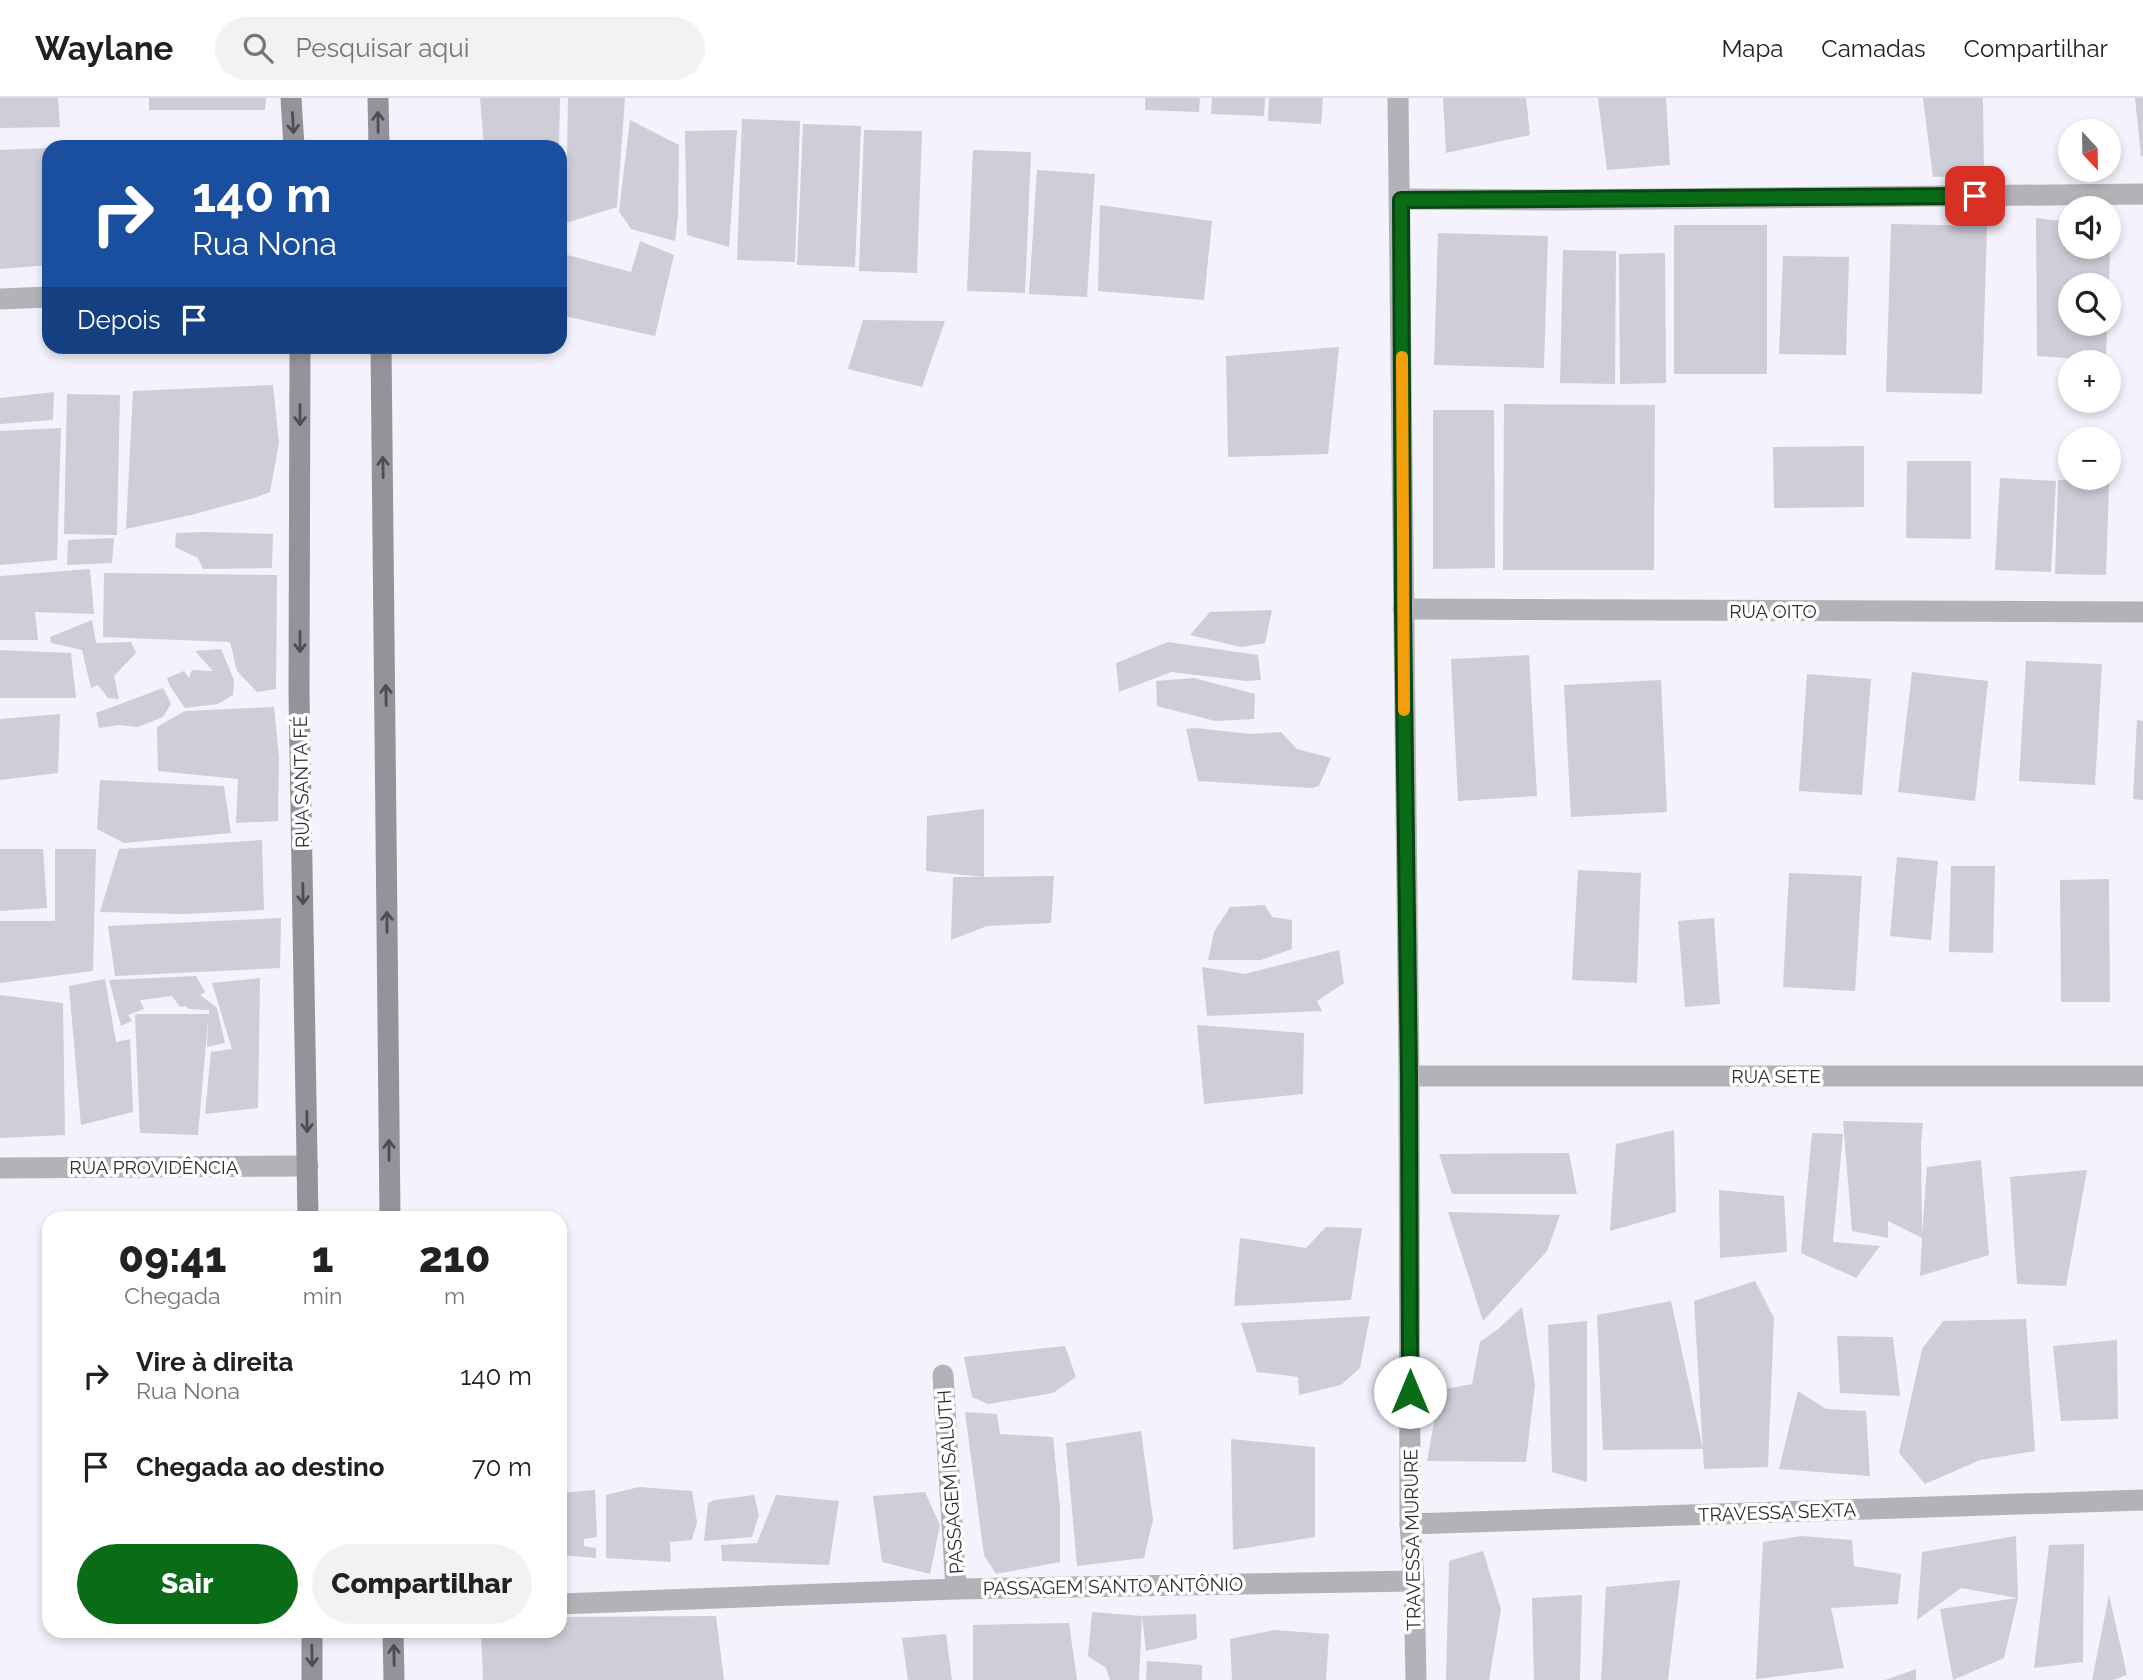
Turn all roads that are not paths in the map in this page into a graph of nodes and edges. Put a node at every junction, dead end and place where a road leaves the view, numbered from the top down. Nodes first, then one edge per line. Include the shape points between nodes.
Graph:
1 (292, 98) edge
2 (378, 98) edge
3 (1398, 98) edge
4 (294, 140) edge
5 (379, 140) edge
6 (2143, 194) edge
7 (1401, 200) junction
8 (42, 297) edge
9 (0, 299) edge
10 (300, 354) edge
11 (381, 354) edge
12 (1403, 609) junction
13 (2143, 612) edge
14 (1409, 1076) junction
15 (2143, 1076) edge
16 (308, 1166) junction
17 (0, 1168) edge
18 (308, 1211) edge
19 (390, 1211) edge
20 (943, 1375) dead end
21 (2143, 1500) edge
22 (1410, 1524) junction
23 (1414, 1581) junction
24 (956, 1589) junction
25 (567, 1604) edge
26 (312, 1638) edge
27 (394, 1638) edge
28 (312, 1680) edge
29 (394, 1680) edge
30 (1416, 1680) edge

1 -> 4 street
5 -> 2 street
3 - 7 street, TRAVESSA MURURE
6 - 7 street
7 - 12 street, TRAVESSA MURURE
8 - 9 street
10 -> 16 street, RUA SANTA FÉ via 299,692
19 -> 11 street
12 - 13 street, RUA OITO
12 - 14 street, TRAVESSA MURURE
14 - 15 street, RUA SETE
14 - 22 street, TRAVESSA MURURE
16 - 17 street, RUA PROVIDÊNCIA
16 - 18 street, RUA SANTA FÉ
20 - 24 street, PASSAGEM ISALUTH
21 - 22 street, TRAVESSA SEXTA
22 - 23 street, TRAVESSA MURURE
23 - 24 street, PASSAGEM SANTO ANTÔNIO
23 - 30 street, TRAVESSA MURURE
24 - 25 street, PASSAGEM SANTO ANTÔNIO
26 -> 28 street
29 -> 27 street

